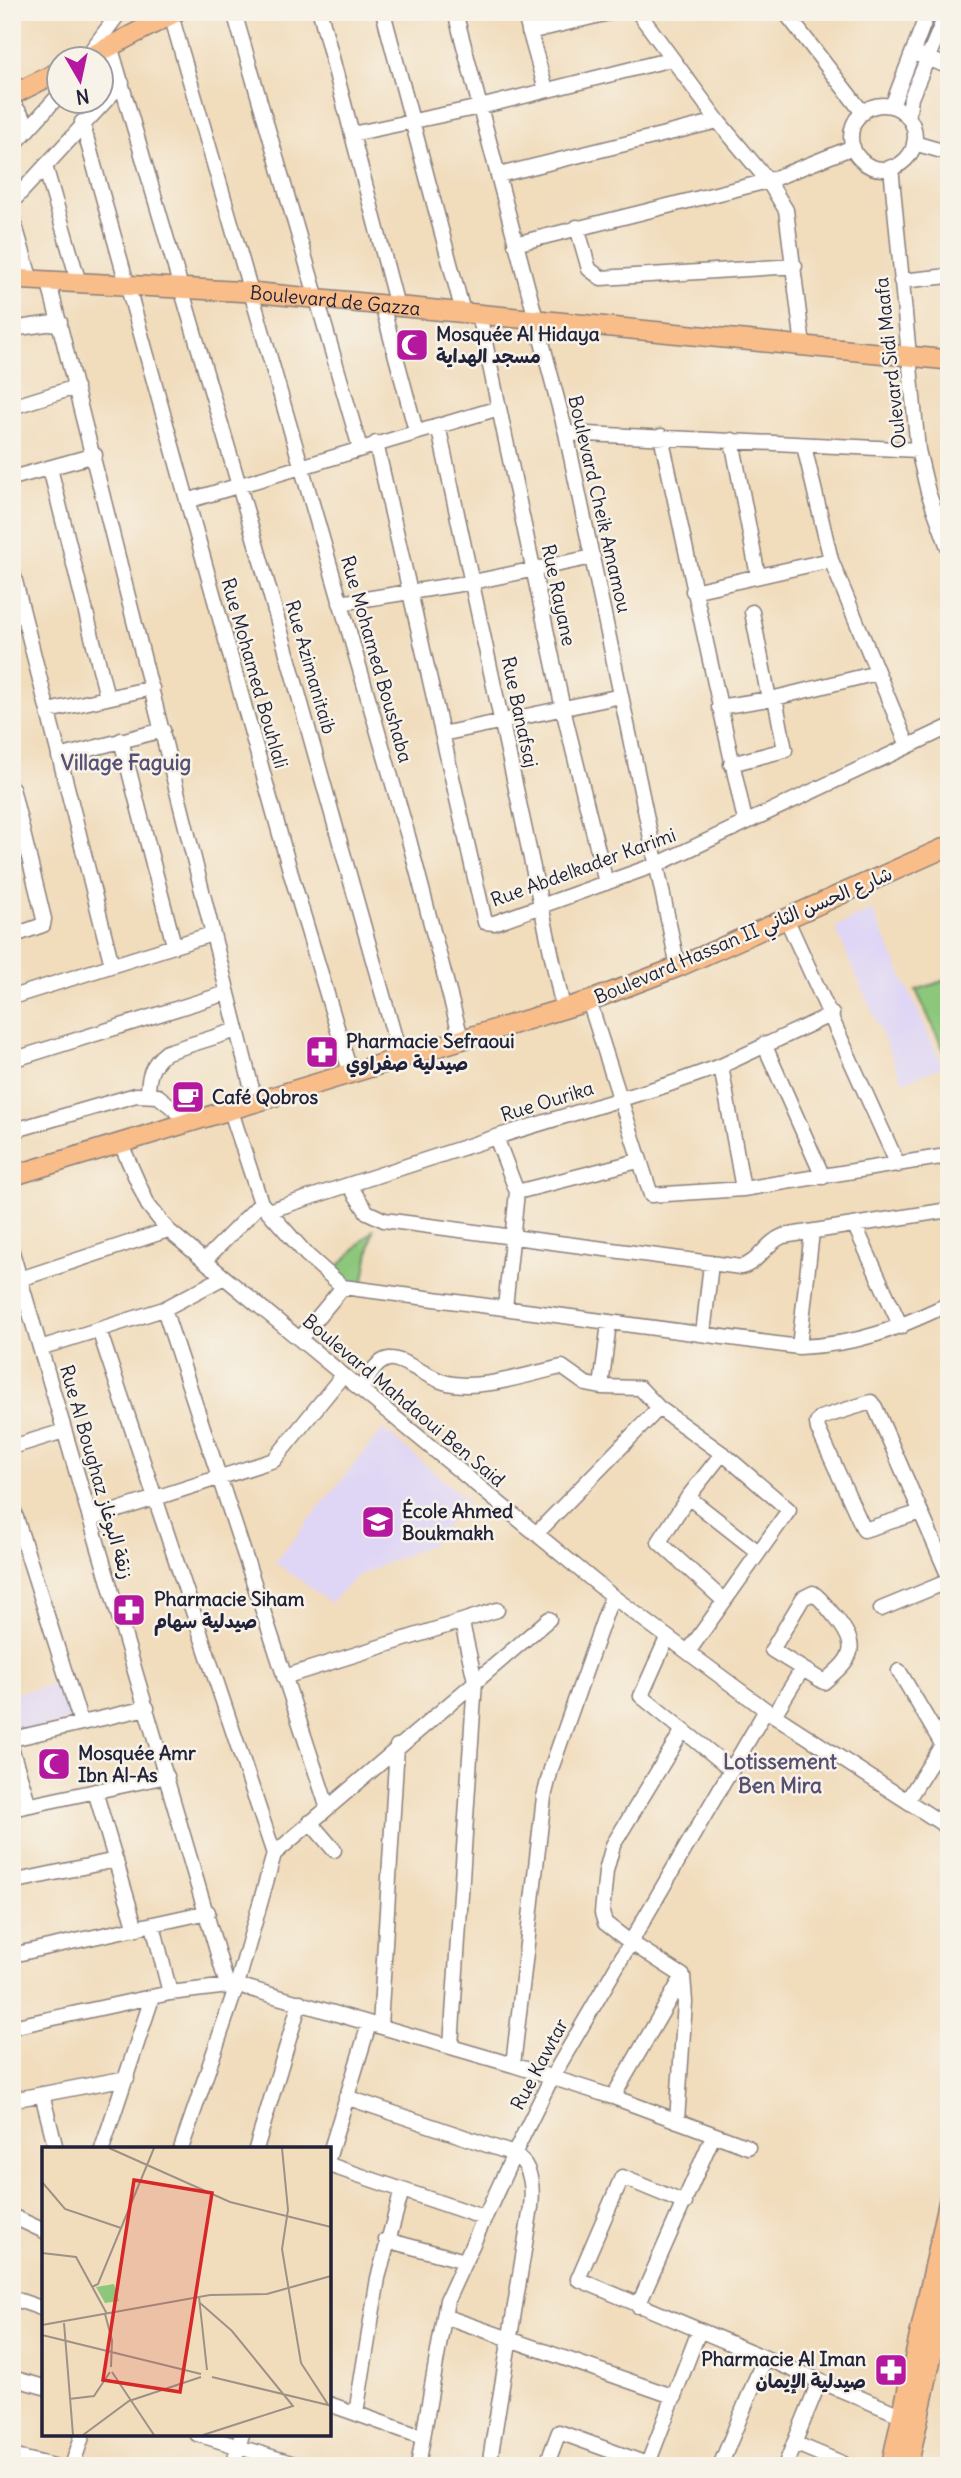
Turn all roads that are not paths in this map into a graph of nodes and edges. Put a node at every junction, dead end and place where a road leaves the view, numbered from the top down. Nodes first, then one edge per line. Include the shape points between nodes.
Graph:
1 (120, 12) edge
2 (234, 12) edge
3 (320, 12) edge
4 (383, 12) edge
5 (455, 12) edge
6 (524, 12) edge
7 (612, 12) edge
8 (638, 12) edge
9 (785, 12) edge
10 (928, 12) edge
11 (947, 12) edge
12 (174, 14) edge
13 (530, 32) junction
14 (95, 46) edge
15 (110, 46) edge
16 (912, 51) junction
17 (927, 58) junction
18 (672, 59) junction
19 (116, 64) edge
20 (949, 67) edge
21 (46, 78) edge
22 (122, 83) junction
23 (546, 90) junction
24 (12, 95) edge
25 (12, 102) edge
26 (892, 106) junction
27 (480, 107) junction
28 (46, 109) edge
29 (863, 113) junction
30 (908, 118) junction
31 (718, 121) junction
32 (82, 122) junction
33 (414, 122) junction
34 (30, 127) junction
35 (352, 134) junction
36 (914, 143) junction
37 (12, 147) edge
38 (853, 147) junction
39 (949, 153) edge
40 (45, 166) junction
41 (891, 167) junction
42 (499, 175) junction
43 (768, 181) junction
44 (12, 202) edge
45 (12, 215) edge
46 (577, 227) junction
47 (515, 244) junction
48 (795, 266) junction
49 (949, 276) edge
50 (31, 281) edge
51 (901, 281) junction
52 (79, 283) junction
53 (126, 284) junction
54 (181, 289) junction
55 (250, 292) junction
56 (318, 298) junction
57 (389, 305) junction
58 (471, 313) junction
59 (537, 320) junction
60 (60, 322) junction
61 (12, 329) edge
62 (803, 346) junction
63 (910, 356) junction
64 (949, 360) edge
65 (76, 387) junction
66 (12, 407) edge
67 (499, 408) junction
68 (438, 425) junction
69 (416, 431) junction
70 (566, 433) junction
71 (661, 436) junction
72 (732, 440) junction
73 (376, 443) junction
74 (804, 446) junction
75 (360, 448) junction
76 (918, 450) junction
77 (95, 455) junction
78 (301, 465) junction
79 (50, 468) junction
80 (12, 478) edge
81 (238, 485) junction
82 (187, 501) junction
83 (949, 550) edge
84 (593, 557) junction
85 (831, 560) junction
86 (12, 569) edge
87 (535, 570) junction
88 (758, 576) junction
89 (473, 582) junction
90 (411, 591) junction
91 (694, 591) junction
92 (340, 603) junction
93 (752, 612) dead end
94 (877, 673) junction
95 (152, 688) junction
96 (621, 696) junction
97 (107, 697) junction
98 (772, 698) junction
99 (719, 707) junction
100 (563, 709) junction
101 (48, 711) junction
102 (502, 721) junction
103 (949, 727) edge
104 (163, 730) junction
105 (442, 734) junction
106 (121, 740) junction
107 (908, 746) junction
108 (59, 757) junction
109 (731, 764) junction
110 (12, 788) edge
111 (745, 821) junction
112 (949, 846) edge
113 (658, 864) junction
114 (606, 883) junction
115 (542, 904) junction
116 (788, 920) junction
117 (212, 934) junction
118 (12, 936) edge
119 (174, 946) junction
120 (112, 965) junction
121 (678, 967) junction
122 (227, 993) junction
123 (12, 997) edge
124 (589, 1001) junction
125 (563, 1008) junction
126 (832, 1014) junction
127 (237, 1031) junction
128 (461, 1038) junction
129 (764, 1044) junction
130 (400, 1056) junction
131 (12, 1060) edge
132 (721, 1066) junction
133 (349, 1071) junction
134 (148, 1095) junction
135 (621, 1099) junction
136 (255, 1101) junction
137 (230, 1108) junction
138 (189, 1121) junction
139 (12, 1131) edge
140 (496, 1137) junction
141 (120, 1142) junction
142 (947, 1160) edge
143 (638, 1161) junction
144 (898, 1165) junction
145 (12, 1176) edge
146 (823, 1177) junction
147 (349, 1185) junction
148 (743, 1189) junction
149 (517, 1192) junction
150 (265, 1207) junction
151 (949, 1210) edge
152 (855, 1226) junction
153 (168, 1230) junction
154 (812, 1232) junction
155 (514, 1237) junction
156 (12, 1252) edge
157 (205, 1260) junction
158 (710, 1264) junction
159 (224, 1277) junction
160 (17, 1280) edge
161 (343, 1287) junction
162 (949, 1304) edge
163 (164, 1308) junction
164 (505, 1308) junction
165 (609, 1323) junction
166 (901, 1327) junction
167 (99, 1330) junction
168 (702, 1334) junction
169 (300, 1339) junction
170 (799, 1347) junction
171 (40, 1348) junction
172 (343, 1375) junction
173 (601, 1387) junction
174 (361, 1390) junction
175 (659, 1408) junction
176 (64, 1431) junction
177 (12, 1447) edge
178 (721, 1455) junction
179 (220, 1477) junction
180 (688, 1497) junction
181 (157, 1498) junction
182 (12, 1505) edge
183 (921, 1511) junction
184 (90, 1519) junction
185 (536, 1534) junction
186 (758, 1552) junction
187 (949, 1579) edge
188 (612, 1596) junction
189 (722, 1599) junction
190 (881, 1609) dead end
191 (497, 1611) dead end
192 (549, 1619) dead end
193 (462, 1623) junction
194 (667, 1638) junction
195 (688, 1652) junction
196 (801, 1671) junction
197 (900, 1671) dead end
198 (284, 1677) junction
199 (475, 1681) junction
200 (146, 1708) junction
201 (770, 1712) junction
202 (81, 1723) junction
203 (683, 1730) junction
204 (12, 1739) edge
205 (945, 1739) edge
206 (397, 1746) junction
207 (12, 1751) edge
208 (733, 1770) junction
209 (167, 1776) junction
210 (95, 1791) junction
211 (908, 1798) junction
212 (29, 1805) junction
213 (327, 1806) junction
214 (12, 1809) edge
215 (310, 1822) junction
216 (949, 1828) edge
217 (334, 1850) dead end
218 (274, 1854) junction
219 (116, 1860) junction
220 (12, 1882) edge
221 (208, 1912) junction
222 (153, 1925) junction
223 (136, 1929) junction
224 (630, 1942) junction
225 (12, 1955) edge
226 (683, 1976) junction
227 (232, 1985) junction
228 (170, 1993) junction
229 (152, 1998) junction
230 (299, 2002) junction
231 (374, 2025) junction
232 (12, 2027) edge
233 (451, 2046) junction
234 (513, 2065) junction
235 (127, 2078) junction
236 (551, 2078) junction
237 (42, 2094) junction
238 (346, 2097) junction
239 (613, 2097) junction
240 (12, 2100) edge
241 (677, 2121) junction
242 (713, 2136) junction
243 (55, 2147) edge
244 (103, 2147) edge
245 (182, 2147) edge
246 (257, 2147) edge
247 (748, 2147) dead end
248 (331, 2149) edge
249 (514, 2154) junction
250 (331, 2166) edge
251 (402, 2190) junction
252 (949, 2200) edge
253 (685, 2203) junction
254 (12, 2216) edge
255 (485, 2218) junction
256 (42, 2230) edge
257 (386, 2240) junction
258 (465, 2261) junction
259 (949, 2276) edge
260 (12, 2298) edge
261 (638, 2306) junction
262 (42, 2308) edge
263 (444, 2316) junction
264 (699, 2332) junction
265 (510, 2338) junction
266 (764, 2359) junction
267 (12, 2378) edge
268 (819, 2382) junction
269 (42, 2386) edge
270 (675, 2397) junction
271 (331, 2405) edge
272 (356, 2413) junction
273 (910, 2419) junction
274 (82, 2436) edge
275 (209, 2436) edge
276 (422, 2437) junction
277 (240, 2441) edge
278 (794, 2443) junction
279 (12, 2456) edge
280 (647, 2465) edge
281 (54, 2466) edge
282 (72, 2466) edge
283 (233, 2466) edge
284 (301, 2466) edge
285 (418, 2466) edge
286 (489, 2466) edge
287 (546, 2466) edge
288 (720, 2466) edge
289 (785, 2466) edge
290 (849, 2466) edge
291 (891, 2466) edge
292 (908, 2466) edge

1 - 14 street
2 - 56 street
3 - 35 street
4 - 33 street, Rue Rayane
5 - 27 street, Boulevard Cheik Amamou
6 - 13 street
7 - 13 street
8 - 18 street
9 - 29 street
10 - 16 street
11 - 17 street
12 - 15 main road
12 - 55 street, Rue Mohamed Boushaba
13 - 23 street
16 - 17 street
16 - 26 street
17 - 20 street
17 - 30 street
18 - 23 street
18 - 31 street
19 - 22 street, Rue Azimanitaib
21 - 24 main road
22 - 32 street
22 - 54 street, Rue Azimanitaib
23 - 27 street
25 - 34 street
26 - 29 street
26 - 30 street
27 - 33 street
27 - 42 street, Boulevard Cheik Amamou
28 - 34 street
29 - 38 street via 853,126
30 - 36 street
31 - 42 street
31 - 43 street
32 - 40 street
32 - 53 street, Rue Mohamed Bouhlali
33 - 35 street
33 - 58 street, Rue Rayane
34 - 37 street
35 - 57 street
36 - 39 street
36 - 41 street via 906,158
38 - 41 street via 868,165
38 - 43 street
40 - 44 street
40 - 52 street
41 - 51 street, Oulevard Sidi Maafa
42 - 47 street, Boulevard Cheik Amamou
43 - 46 street
43 - 48 street via 789,217
45 - 50 street
46 - 47 street
46 - 48 street via 589,269 601,278
47 - 59 street, Boulevard Cheik Amamou
48 - 62 street
49 - 51 street
50 - 52 main road, Boulevard de Gazza
50 - 60 street
51 - 63 street, Oulevard Sidi Maafa
52 - 53 main road, Boulevard de Gazza
53 - 54 main road, Boulevard de Gazza
53 - 82 street, Rue Mohamed Bouhlali
54 - 55 main road, Boulevard de Gazza
54 - 81 street, Rue Azimanitaib
55 - 56 main road, Boulevard de Gazza
55 - 78 street, Rue Mohamed Boushaba
56 - 57 main road, Boulevard de Gazza
56 - 75 street
57 - 58 main road, Boulevard de Gazza
57 - 69 street
58 - 59 main road, Boulevard de Gazza
58 - 67 street, Rue Rayane
59 - 62 main road, Boulevard de Gazza
59 - 70 street, Boulevard Cheik Amamou
60 - 61 street
60 - 65 street
62 - 63 main road, Boulevard de Gazza
63 - 64 main road, Boulevard de Gazza
63 - 76 street, Oulevard Sidi Maafa
65 - 66 street
65 - 77 street
67 - 68 street
67 - 87 street, Rue Rayane
68 - 69 street
68 - 89 street, Rue Banafsaj
69 - 73 street
70 - 71 street
70 - 84 street, Boulevard Cheik Amamou
71 - 72 street
71 - 91 street
72 - 74 street
72 - 88 street
73 - 75 street
73 - 90 street, Rue Abdelkader Karimi
74 - 76 street
74 - 85 street
75 - 78 street
76 - 83 street, Oulevard Sidi Maafa
77 - 79 street
77 - 95 street
78 - 81 street
78 - 92 street, Rue Mohamed Boushaba
79 - 80 street
79 - 97 street
81 - 82 street
81 - 130 street, Rue Azimanitaib
82 - 133 street, Rue Mohamed Bouhlali
84 - 87 street
84 - 96 street, Boulevard Cheik Amamou
85 - 88 street
85 - 94 street
86 - 101 street
87 - 89 street
87 - 100 street, Rue Rayane
88 - 91 street
89 - 90 street
89 - 102 street, Rue Banafsaj
90 - 92 street
90 - 105 street, Rue Abdelkader Karimi
91 - 99 street
92 - 128 street, Rue Mohamed Boushaba
93 - 98 street
94 - 98 street
94 - 107 street
95 - 97 street
95 - 104 street
96 - 100 street
96 - 113 street, Boulevard Cheik Amamou
97 - 101 street
98 - 99 street
98 - 109 street via 785,750
99 - 109 street
100 - 102 street
100 - 114 street, Rue Rayane
101 - 108 street
102 - 105 street
102 - 115 street, Rue Banafsaj
103 - 107 street, Rue Abdelkader Karimi
104 - 106 street
104 - 117 street
105 - 115 street, Rue Abdelkader Karimi via 485,922 494,923
106 - 108 street
106 - 119 street
107 - 111 street, Rue Abdelkader Karimi
108 - 120 street
109 - 111 street
110 - 118 street via 44,919 43,925
111 - 113 street, Rue Abdelkader Karimi
112 - 116 main road, Boulevard Hassan II شارع الحسن الثاني
113 - 114 street, Rue Abdelkader Karimi
113 - 121 street, Boulevard Cheik Amamou
114 - 115 street, Rue Abdelkader Karimi
115 - 125 street, Rue Banafsaj
116 - 121 main road, Boulevard Hassan II شارع الحسن الثاني
116 - 126 street
117 - 119 street
117 - 122 street
119 - 120 street
120 - 123 street
121 - 124 main road, Boulevard Hassan II شارع الحسن الثاني
122 - 127 street
122 - 131 street
124 - 125 main road, Boulevard Hassan II شارع الحسن الثاني
124 - 135 street
125 - 128 main road, Boulevard Hassan II شارع الحسن الثاني
126 - 129 street, Rue Ourika
126 - 144 street
127 - 134 street via 167,1052 148,1078
127 - 136 street
128 - 130 main road, Boulevard Hassan II شارع الحسن الثاني
129 - 132 street, Rue Ourika
129 - 146 street
130 - 133 main road, Boulevard Hassan II شارع الحسن الثاني
132 - 135 street, Rue Ourika
132 - 148 street
133 - 136 main road, Boulevard Hassan II شارع الحسن الثاني
134 - 138 street via 158,1096
134 - 139 street
135 - 140 street, Rue Ourika
135 - 143 street
136 - 137 main road, Boulevard Hassan II شارع الحسن الثاني
137 - 138 main road, Boulevard Hassan II شارع الحسن الثاني
137 - 150 street
138 - 141 main road, Boulevard Hassan II شارع الحسن الثاني
140 - 147 street, Rue Ourika
140 - 149 street
141 - 145 main road, Boulevard Hassan II شارع الحسن الثاني
141 - 153 street, Boulevard Mahdaoui Ben Said via 148,1205
142 - 144 street
143 - 148 street via 651,1195
143 - 149 street
144 - 146 street
146 - 148 street
147 - 150 street, Rue Ourika
147 - 155 street via 373,1217
149 - 155 street
150 - 157 street, Rue Ourika
150 - 161 street
151 - 152 street
152 - 154 street
152 - 166 street
153 - 157 street, Boulevard Mahdaoui Ben Said
153 - 160 street
154 - 158 street via 773,1240 746,1266
154 - 170 street
155 - 158 street
155 - 164 street
156 - 160 street, Rue Al Boughaz زنقة البوغاز
157 - 159 street, Boulevard Mahdaoui Ben Said
158 - 168 street
159 - 163 street
159 - 169 street, Boulevard Mahdaoui Ben Said
160 - 171 street, Rue Al Boughaz زنقة البوغاز
161 - 164 street
161 - 169 street
162 - 166 street
163 - 167 street
163 - 179 street
164 - 165 street
165 - 168 street
165 - 173 street
166 - 170 street via 838,1345
167 - 171 street
167 - 181 street
168 - 170 street
169 - 172 street, Boulevard Mahdaoui Ben Said
171 - 176 street, Rue Al Boughaz زنقة البوغاز
172 - 174 street, Boulevard Mahdaoui Ben Said
172 - 179 street via 274,1460
173 - 174 street via 586,1384 562,1367 481,1383 445,1383 398,1359 387,1359 377,1365
173 - 175 street via 640,1388
174 - 185 street, Boulevard Mahdaoui Ben Said
175 - 178 street
175 - 185 street
176 - 177 street
176 - 184 street, Rue Al Boughaz زنقة البوغاز
178 - 180 street
178 - 186 street via 789,1510
179 - 181 street
179 - 198 street
180 - 186 street
180 - 189 street via 659,1542
181 - 184 street
181 - 218 street
182 - 202 street
183 - 183 street via 864,1530 818,1429 820,1418 871,1402
183 - 187 street
184 - 200 street, Rue Al Boughaz زنقة البوغاز
185 - 188 street, Boulevard Mahdaoui Ben Said
186 - 189 street
187 - 190 street
188 - 194 street, Boulevard Mahdaoui Ben Said
188 - 234 street via 544,1797
189 - 195 street
191 - 193 street
192 - 199 street
193 - 198 street
193 - 199 street
194 - 195 street, Boulevard Mahdaoui Ben Said
194 - 203 street via 642,1696
195 - 201 street, Boulevard Mahdaoui Ben Said
196 - 196 street via 824,1682 852,1650 848,1633 813,1593 803,1598 772,1650
196 - 201 street, Rue Kawtar
197 - 205 street
198 - 213 street
199 - 206 street
199 - 233 street
200 - 202 street
200 - 209 street, Rue Al Boughaz زنقة البوغاز
201 - 208 street, Rue Kawtar
201 - 211 street, Boulevard Mahdaoui Ben Said
202 - 204 street
203 - 208 street
203 - 224 street via 609,1858 603,1919
205 - 211 street
206 - 213 street
206 - 231 street
207 - 212 street
208 - 224 street, Rue Kawtar
209 - 210 street
209 - 221 street, Rue Al Boughaz زنقة البوغاز
210 - 212 street
210 - 219 street
211 - 216 street, Boulevard Mahdaoui Ben Said
212 - 214 street
213 - 215 street
215 - 217 street
215 - 218 street
218 - 227 street
219 - 220 street
219 - 223 street
221 - 222 street
221 - 227 street, Rue Al Boughaz زنقة البوغاز
222 - 223 street
222 - 228 street
223 - 225 street
224 - 226 street
224 - 236 street, Rue Kawtar
226 - 239 street
226 - 241 street
227 - 228 street
227 - 230 street
227 - 245 street
228 - 229 street
229 - 232 street
229 - 235 street
230 - 231 street
230 - 246 street
231 - 233 street
231 - 238 street
233 - 234 street
234 - 236 street
235 - 237 street
235 - 244 street
236 - 239 street
236 - 249 street, Rue Kawtar
237 - 240 street
237 - 243 street
238 - 248 street
238 - 249 street
239 - 241 street
241 - 242 street
242 - 247 street
242 - 253 street
249 - 255 street, Rue Kawtar
249 - 265 street via 526,2166 533,2190
250 - 251 street
251 - 255 street
251 - 257 street
252 - 273 main road
253 - 261 street
253 - 261 street via 622,2177 578,2279
254 - 256 street
255 - 258 street, Rue Kawtar
257 - 258 street
257 - 272 street
258 - 263 street, Rue Kawtar
259 - 273 main road
260 - 262 street
261 - 264 street
263 - 265 street
263 - 276 street, Rue Kawtar
264 - 266 street
264 - 270 street
265 - 270 street
265 - 286 street
266 - 268 street
266 - 288 street
267 - 269 street
268 - 273 street
268 - 278 street
270 - 280 street
271 - 272 street
272 - 276 street
273 - 291 main road
273 - 292 main road
274 - 282 street
275 - 277 street
276 - 285 street, Rue Kawtar
277 - 283 street
277 - 284 street
278 - 289 street
278 - 290 street
279 - 281 street
280 - 287 street via 559,2432

